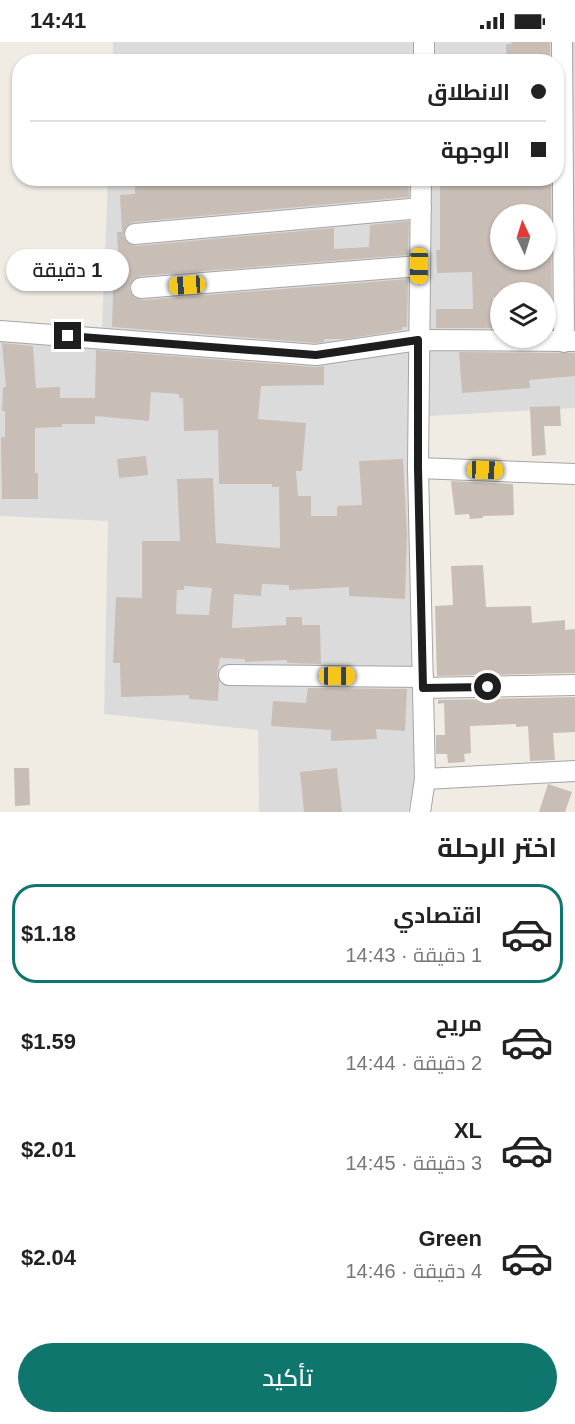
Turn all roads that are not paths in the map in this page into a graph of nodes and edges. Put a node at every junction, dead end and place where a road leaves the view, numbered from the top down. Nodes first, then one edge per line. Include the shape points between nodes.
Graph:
1 (421, 186) edge
2 (562, 186) edge
3 (421, 208) junction
4 (135, 234) dead end
5 (419, 266) junction
6 (141, 288) dead end
7 (0, 331) edge
8 (418, 340) junction
9 (570, 342) edge
10 (418, 468) junction
11 (575, 474) edge
12 (229, 675) dead end
13 (423, 682) junction
14 (575, 685) edge
15 (575, 771) edge
16 (425, 779) junction
17 (420, 812) edge

1 - 3 street
2 - 9 street
3 - 4 street
3 - 5 street
5 - 6 street
5 - 8 street
7 - 8 street via 316,355
8 - 9 street
8 - 10 street
10 - 11 street
10 - 13 street
12 - 13 street
13 - 14 street
13 - 16 street
15 - 16 street
16 - 17 street

